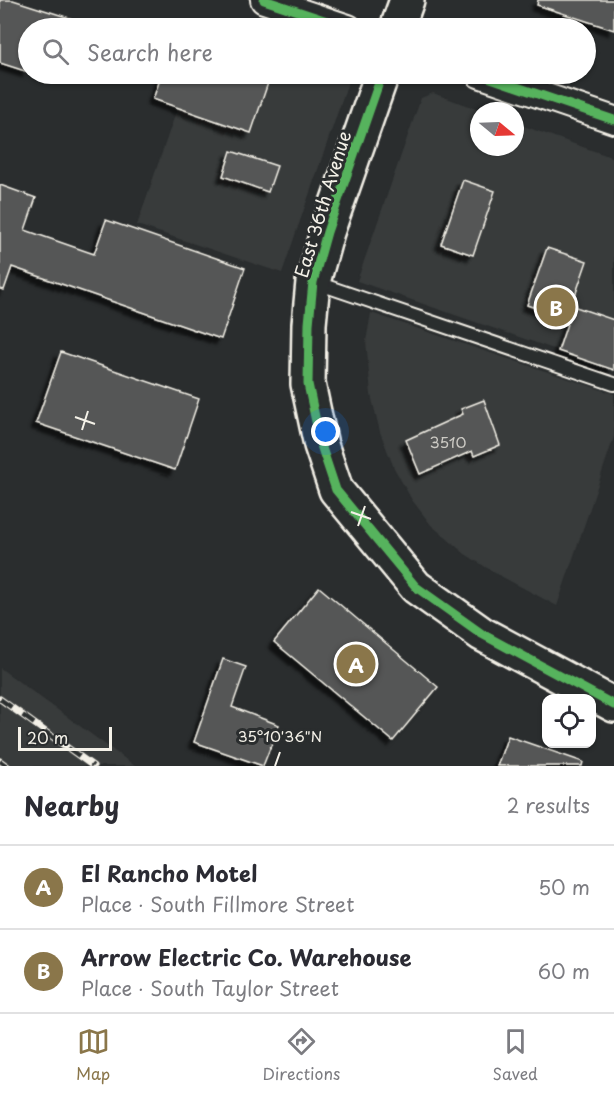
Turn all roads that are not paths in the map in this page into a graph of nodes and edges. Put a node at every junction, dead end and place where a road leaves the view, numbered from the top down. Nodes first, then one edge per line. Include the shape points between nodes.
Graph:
1 (264, 0) edge
2 (407, 0) edge
3 (318, 18) edge
4 (401, 18) edge
5 (379, 84) edge
6 (508, 84) edge
7 (614, 120) edge
8 (313, 282) junction
9 (614, 384) edge
10 (614, 705) edge

1 - 3 street
2 - 4 main road
5 - 8 main road, East 36th Avenue
6 - 7 street
8 - 9 lane
8 - 10 main road, East 36th Avenue via 308,384 321,445 336,490 416,587 482,634

